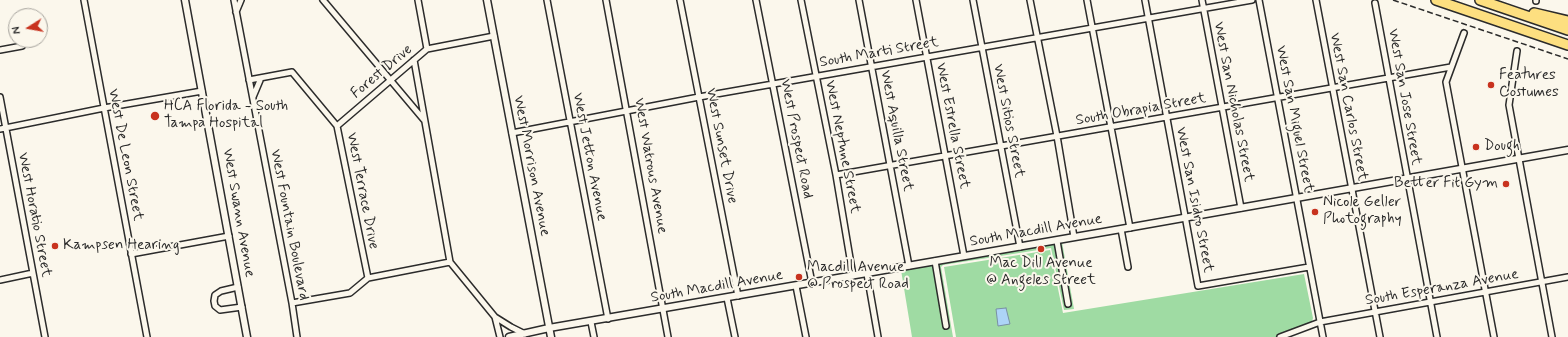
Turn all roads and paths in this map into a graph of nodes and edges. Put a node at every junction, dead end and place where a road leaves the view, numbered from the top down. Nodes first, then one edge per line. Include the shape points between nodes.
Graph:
1 (84, 0) edge
2 (185, 0) edge
3 (234, 0) edge
4 (241, 0) edge
5 (323, 0) edge
6 (418, 0) edge
7 (487, 0) edge
8 (547, 0) edge
9 (606, 0) edge
10 (680, 0) edge
11 (756, 0) edge
12 (801, 0) edge
13 (859, 0) edge
14 (916, 0) edge
15 (973, 0) edge
16 (1030, 0) edge
17 (1087, 0) edge
18 (1145, 0) edge
19 (1202, 0) edge
20 (1252, 0) edge
21 (1259, 0) edge
22 (1316, 0) edge
23 (1436, 0) edge
24 (1483, 1) edge
25 (1375, 3) dead end
26 (1203, 8) junction
27 (236, 13) junction
28 (1148, 18) junction
29 (1568, 21) edge
30 (1092, 28) junction
31 (1568, 30) edge
32 (1464, 33) dead end
33 (494, 36) junction
34 (1036, 38) junction
35 (1568, 45) edge
36 (11, 48) edge
37 (982, 48) junction
38 (427, 49) junction
39 (0, 50) edge
40 (1517, 51) dead end
41 (927, 57) junction
42 (414, 60) junction
43 (871, 67) junction
44 (1451, 67) junction
45 (816, 76) junction
46 (261, 78) junction
47 (391, 79) junction
48 (1388, 79) junction
49 (249, 80) junction
50 (772, 84) junction
51 (1333, 88) junction
52 (202, 91) junction
53 (0, 97) edge
54 (252, 97) junction
55 (699, 97) junction
56 (1277, 98) junction
57 (104, 108) junction
58 (1222, 108) junction
59 (627, 110) junction
60 (1167, 117) junction
61 (425, 122) junction
62 (570, 122) junction
63 (337, 126) junction
64 (1111, 127) junction
65 (3, 129) edge
66 (512, 133) junction
67 (1057, 136) junction
68 (1001, 146) junction
69 (1568, 150) edge
70 (945, 156) junction
71 (1518, 159) junction
72 (890, 166) junction
73 (1463, 169) junction
74 (836, 175) junction
75 (1407, 179) junction
76 (1352, 189) junction
77 (1296, 199) junction
78 (1241, 208) junction
79 (1186, 218) junction
80 (1130, 228) junction
81 (1121, 230) junction
82 (229, 236) junction
83 (1074, 237) junction
84 (1057, 241) junction
85 (1020, 247) junction
86 (132, 254) junction
87 (964, 256) junction
88 (450, 262) junction
89 (935, 262) junction
90 (909, 266) junction
91 (1128, 267) dead end
92 (1309, 267) junction
93 (33, 274) junction
94 (866, 274) junction
95 (853, 276) junction
96 (1568, 277) edge
97 (368, 278) junction
98 (0, 280) edge
99 (1542, 282) junction
100 (812, 283) junction
101 (796, 286) junction
102 (238, 287) junction
103 (1486, 292) junction
104 (738, 296) junction
105 (727, 298) junction
106 (1430, 302) junction
107 (292, 303) junction
108 (1068, 304) dead end
109 (242, 307) junction
110 (664, 309) junction
111 (1375, 312) junction
112 (495, 317) junction
113 (608, 319) junction
114 (592, 322) junction
115 (1320, 322) junction
116 (946, 326) dead end
117 (549, 328) junction
118 (525, 334) junction
119 (45, 337) edge
120 (147, 337) edge
121 (247, 337) edge
122 (297, 337) edge
123 (500, 337) edge
124 (509, 337) edge
125 (551, 337) edge
126 (594, 337) edge
127 (668, 337) edge
128 (735, 337) edge
129 (806, 337) edge
130 (878, 337) edge
131 (1280, 337) edge
132 (1323, 337) edge
133 (1380, 337) edge
134 (1437, 337) edge
135 (1494, 337) edge
136 (1552, 337) edge

1 - 57 street, West De Leon Street
2 - 52 street, West Swann Avenue
3 - 27 street, West Fountain Boulevard
4 - 27 street
5 - 47 street
6 - 38 street
7 - 33 street, West Morrison Avenue
8 - 62 street, West Jetton Avenue
9 - 59 street, West Watrous Avenue
10 - 55 street, West Sunset Drive
11 - 50 street, West Prospect Road
12 - 45 street, West Neptune Street
13 - 43 street, West Aquilla Street
14 - 41 street, West Estrella Street
15 - 37 street, West Sitios Street
16 - 34 street
17 - 30 street
18 - 28 street, West San Isidro Street
19 - 26 street, West San Nicholas Street
20 - 26 street, South Marti Street
21 - 56 street, West San Miguel Street
22 - 51 street, West San Carlos Street
23 - 35 highway
24 - 29 highway
24 - 31 highway
25 - 48 street, West San Jose Street
26 - 28 street, South Marti Street
26 - 58 street, West San Nicholas Street
27 - 49 street, West Fountain Boulevard
28 - 30 street, South Marti Street
28 - 60 street, West San Isidro Street
30 - 34 street, South Marti Street
30 - 64 street
32 - 44 street
33 - 38 street, Forest Drive
33 - 66 street, West Morrison Avenue
34 - 37 street, South Marti Street
34 - 67 street
36 - 39 street
37 - 41 street, South Marti Street
37 - 68 street, West Sitios Street
38 - 42 street, Forest Drive
40 - 71 street via 1509,105
41 - 43 street, South Marti Street
41 - 70 street, West Estrella Street
42 - 47 street, Forest Drive
42 - 61 street
43 - 45 street, South Marti Street
43 - 72 street, West Aquilla Street
44 - 48 street, South Obrapia Street
44 - 73 street via 1446,82
45 - 50 street, South Marti Street
45 - 74 street, West Neptune Street
46 - 49 street, West Terrace Drive
46 - 54 street
46 - 63 street, West Terrace Drive via 292,72
47 - 61 street
47 - 63 street, Forest Drive
48 - 51 street, South Obrapia Street
48 - 75 street, West San Jose Street
49 - 54 street, West Fountain Boulevard
50 - 55 street, South Marti Street
50 - 100 street, West Prospect Road
51 - 56 street, South Obrapia Street
51 - 76 street, West San Carlos Street
52 - 57 street
52 - 82 street, West Swann Avenue
53 - 65 street, West Horatio Street
54 - 107 street, West Fountain Boulevard
55 - 59 street, South Marti Street
55 - 104 street, West Sunset Drive
56 - 58 street, South Obrapia Street
56 - 77 street, West San Miguel Street
57 - 65 street
57 - 86 street, West De Leon Street
58 - 60 street, South Obrapia Street
58 - 78 street, West San Nicholas Street
59 - 62 street, South Marti Street
59 - 110 street, West Watrous Avenue
60 - 64 street, South Obrapia Street
60 - 79 street, West San Isidro Street
61 - 88 street
62 - 66 street, South Marti Street
62 - 113 street, West Jetton Avenue
63 - 97 street, West Terrace Drive
64 - 67 street, South Obrapia Street
64 - 80 street
65 - 93 street, West Horatio Street
66 - 117 street, West Morrison Avenue
67 - 68 street, South Obrapia Street
67 - 83 street
68 - 70 street, South Obrapia Street
68 - 85 street, West Sitios Street
69 - 71 street, South Macdill Avenue
70 - 72 street, South Obrapia Street
70 - 87 street, West Estrella Street
71 - 73 street, South Macdill Avenue
71 - 99 street
72 - 74 street, South Obrapia Street
72 - 90 street, West Aquilla Street
73 - 75 street, South Macdill Avenue
73 - 103 street
74 - 95 street, West Neptune Street
75 - 76 street, South Macdill Avenue
75 - 106 street, West San Jose Street
76 - 77 street, South Macdill Avenue
76 - 111 street, West San Carlos Street
77 - 78 street, South Macdill Avenue
77 - 92 street, West San Miguel Street
78 - 79 street, South Macdill Avenue
79 - 80 street, South Macdill Avenue
79 - 92 street, West San Isidro Street via 1198,286
80 - 81 street, South Macdill Avenue
81 - 83 street, South Macdill Avenue
81 - 91 street
82 - 86 street
82 - 102 street, West Swann Avenue
83 - 84 street, South Macdill Avenue
84 - 85 street, South Macdill Avenue
84 - 108 street
85 - 87 street, South Macdill Avenue
86 - 120 street, West De Leon Street
87 - 89 street, South Macdill Avenue
88 - 97 street
88 - 112 street
89 - 90 street, South Macdill Avenue
89 - 116 street
90 - 94 street, South Macdill Avenue
92 - 115 street, West San Miguel Street
93 - 98 street
93 - 119 street, West Horatio Street
94 - 95 street, South Macdill Avenue
94 - 130 street
95 - 100 street, South Macdill Avenue
96 - 99 street, South Esperanza Avenue
97 - 107 street via 350,293
99 - 103 street, South Esperanza Avenue
99 - 136 street
100 - 101 street, South Macdill Avenue
101 - 104 street, South Macdill Avenue
101 - 129 street
102 - 109 street, West Swann Avenue
102 - 109 street via 221,291 214,301 220,310
103 - 106 street, South Esperanza Avenue
103 - 135 street
104 - 105 street, South Macdill Avenue
105 - 110 street, South Macdill Avenue
105 - 128 street
106 - 111 street, South Esperanza Avenue
106 - 134 street, West San Jose Street
107 - 122 street, West Fountain Boulevard
109 - 121 street, West Swann Avenue
110 - 113 street, South Macdill Avenue
110 - 127 street, West Watrous Avenue
111 - 115 street, South Esperanza Avenue
111 - 133 street, West San Carlos Street
112 - 118 street
112 - 123 street
113 - 114 street, South Macdill Avenue
114 - 117 street, South Macdill Avenue
114 - 126 street
115 - 131 street, South Esperanza Avenue
115 - 132 street, West San Miguel Street
117 - 118 street, South Macdill Avenue
117 - 125 street, West Morrison Avenue
118 - 124 street, South Macdill Avenue

